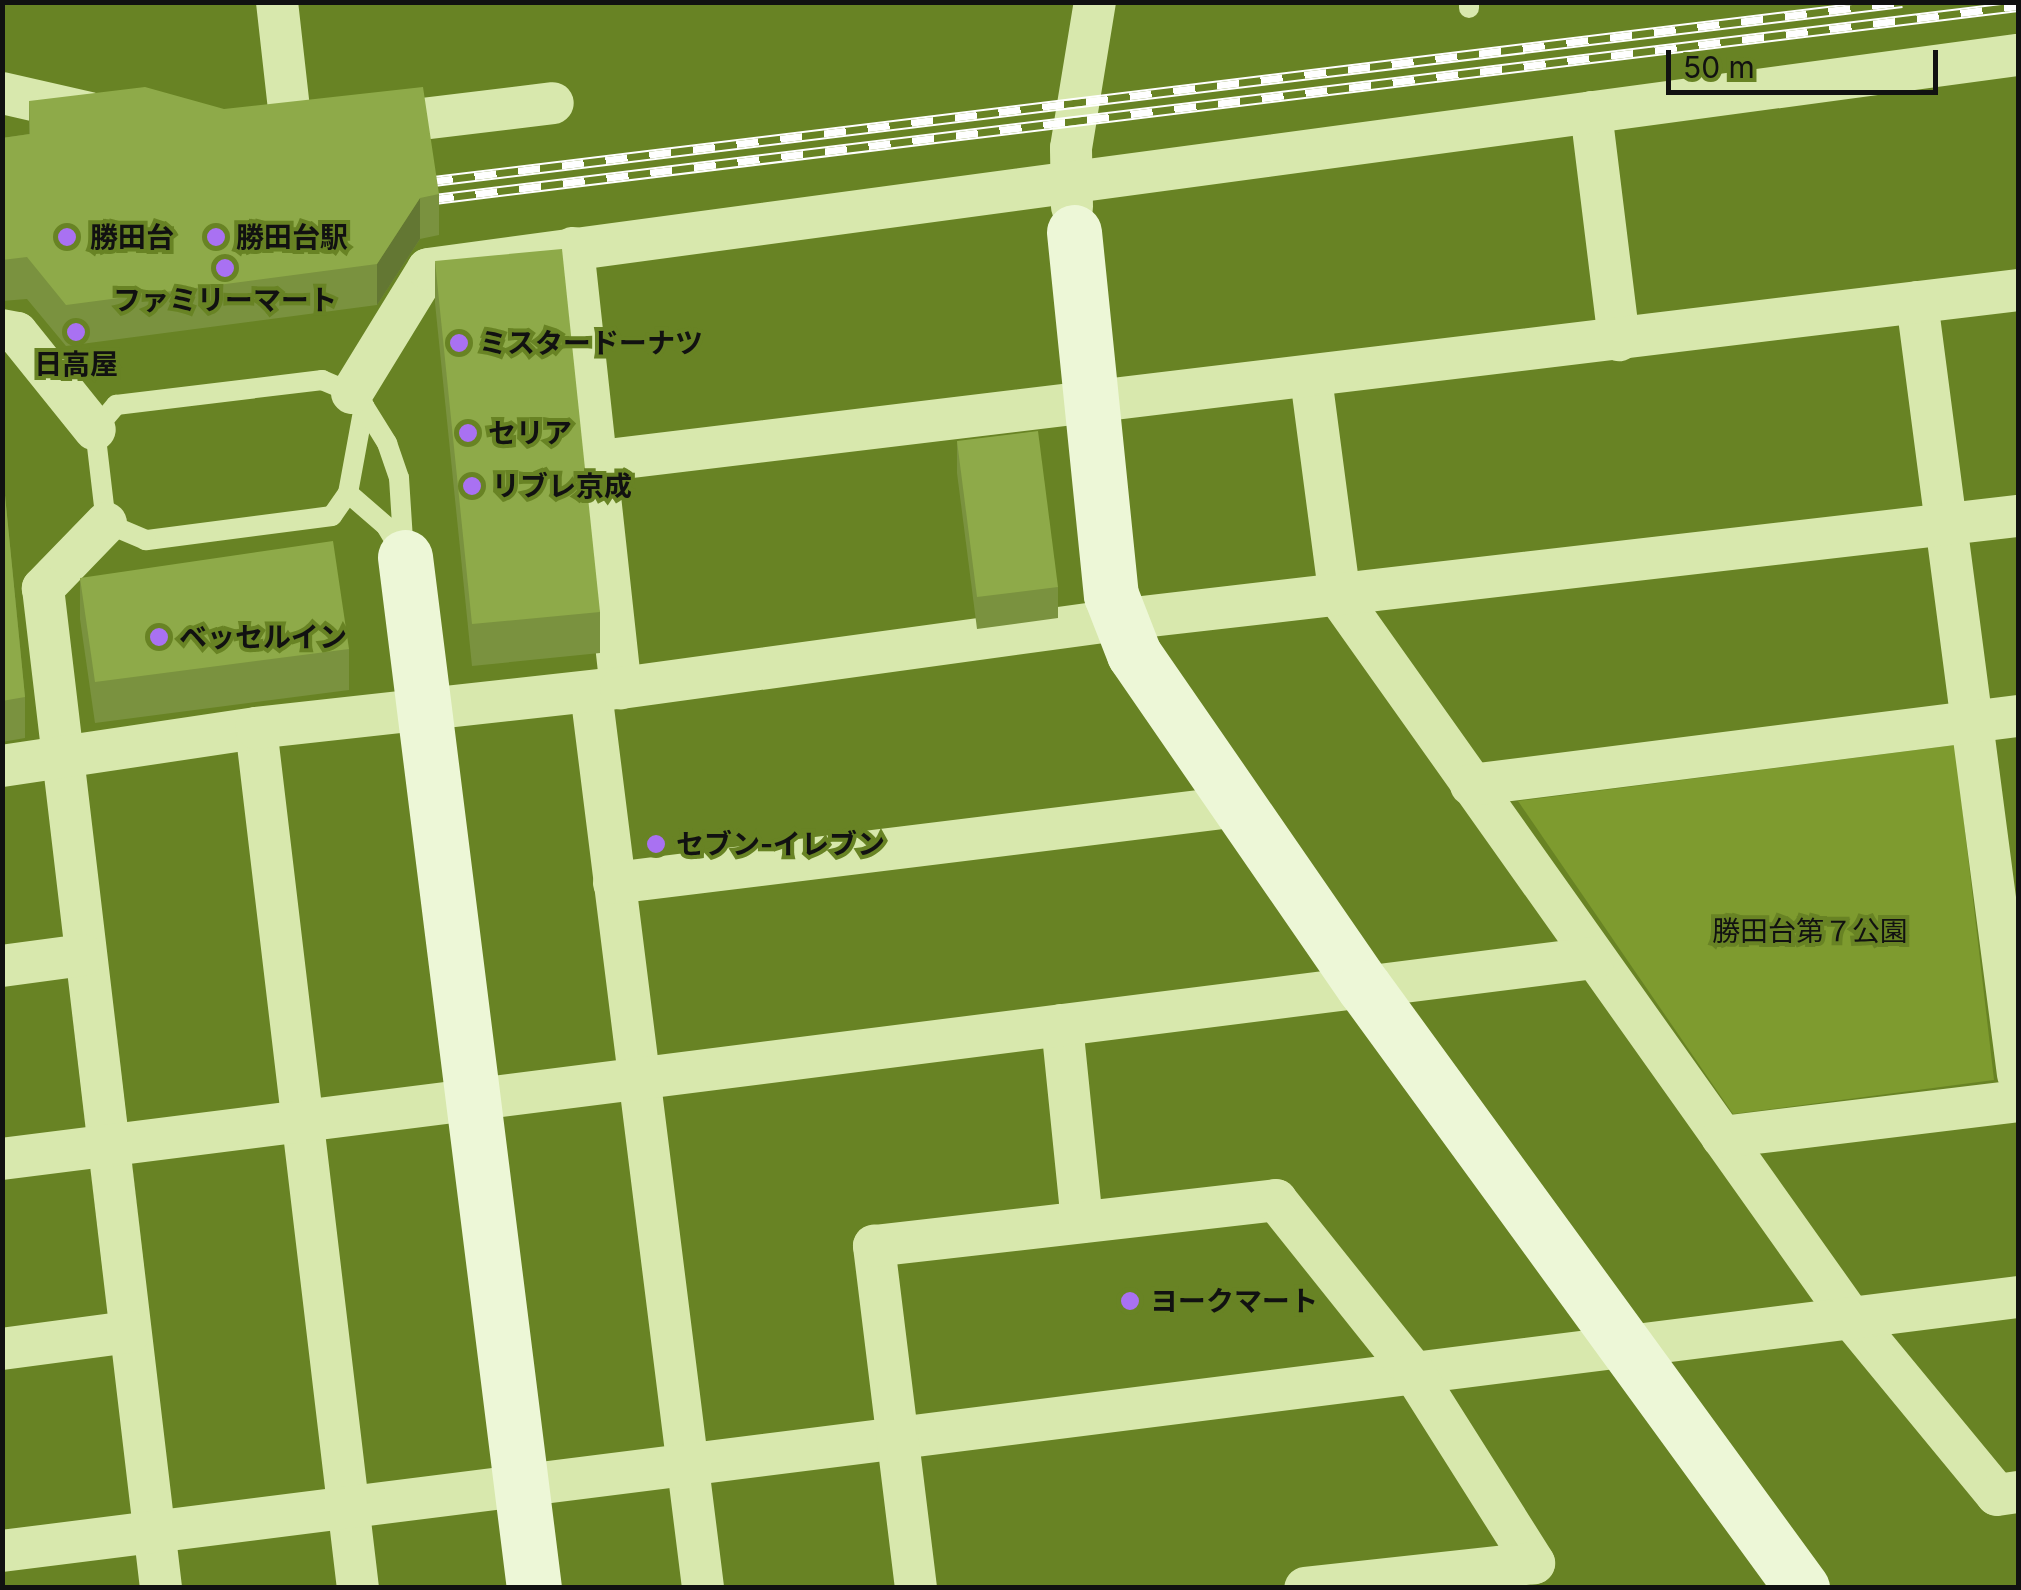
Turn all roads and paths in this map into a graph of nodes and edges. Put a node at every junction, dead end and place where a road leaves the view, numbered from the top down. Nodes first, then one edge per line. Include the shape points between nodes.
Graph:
1 (278, 2) edge
2 (1095, 2) edge
3 (2018, 55) edge
4 (2, 93) edge
5 (553, 102) dead end
6 (1591, 112) junction
7 (131, 122) edge
8 (1072, 206) junction
9 (573, 248) junction
10 (2018, 290) edge
11 (1917, 302) junction
12 (2, 330) edge
13 (1619, 340) junction
14 (1311, 378) junction
15 (358, 399) junction
16 (1092, 402) junction
17 (95, 430) junction
18 (599, 461) junction
19 (348, 493) junction
20 (2018, 516) edge
21 (106, 522) junction
22 (1946, 525) junction
23 (404, 556) junction
24 (1340, 598) junction
25 (1116, 620) junction
26 (606, 690) junction
27 (422, 710) junction
28 (2018, 716) edge
29 (1972, 722) junction
30 (256, 728) junction
31 (58, 758) junction
32 (2, 766) edge
33 (1471, 785) junction
34 (1239, 806) junction
35 (614, 882) junction
36 (2007, 914) edge
37 (83, 955) junction
38 (1594, 958) junction
39 (2, 966) edge
40 (1364, 987) junction
41 (1062, 1025) junction
42 (2018, 1074) edge
43 (639, 1080) junction
44 (475, 1099) junction
45 (2018, 1102) edge
46 (300, 1122) junction
47 (1722, 1137) junction
48 (107, 1146) junction
49 (2, 1159) edge
50 (1082, 1222) junction
51 (2018, 1296) edge
52 (1851, 1318) junction
53 (130, 1332) junction
54 (1626, 1346) junction
55 (2, 1349) edge
56 (1414, 1373) junction
57 (894, 1438) junction
58 (688, 1464) junction
59 (521, 1488) junction
60 (2018, 1492) edge
61 (348, 1508) junction
62 (156, 1532) junction
63 (2, 1551) edge
64 (161, 1588) edge
65 (358, 1588) edge
66 (534, 1588) edge
67 (704, 1588) edge
68 (916, 1588) edge
69 (1305, 1588) edge
70 (1802, 1588) edge

1 - 5 street via 275,136
2 - 8 street
3 - 6 street
4 - 7 street
6 - 8 street
6 - 13 street
8 - 9 street
8 - 16 street
9 - 15 street via 428,270
9 - 18 street
10 - 11 street
11 - 13 street
11 - 22 street
12 - 17 street via 18,332
13 - 14 street
14 - 16 street
14 - 24 street
15 - 17 lane via 322,380 116,405
15 - 19 lane
15 - 23 lane via 398,478
16 - 18 street
16 - 25 street
17 - 21 lane
18 - 26 street
19 - 21 lane via 332,516 146,540
19 - 23 lane via 386,526
20 - 22 street
21 - 31 street via 43,588
22 - 24 street
22 - 29 street
23 - 27 street
24 - 25 street
24 - 33 street
25 - 26 street
25 - 34 street
26 - 27 street
26 - 35 street
27 - 30 street
27 - 44 street
28 - 29 street
29 - 33 street
29 - 36 street
30 - 31 street
30 - 46 street
31 - 32 street
31 - 37 street
33 - 38 street
34 - 35 street
34 - 40 street
35 - 43 street
36 - 42 street
37 - 39 street
37 - 48 street
38 - 40 street
38 - 47 street
40 - 41 street
40 - 54 street
41 - 43 street
41 - 50 street
43 - 44 street
43 - 58 street
44 - 46 street
44 - 59 street
45 - 47 street
46 - 48 street
46 - 61 street
47 - 52 street
48 - 49 street
48 - 53 street
50 - 56 street via 1276,1200
50 - 57 street via 874,1246
51 - 52 street
52 - 54 street
52 - 60 street via 1997,1495
53 - 55 street
53 - 62 street
54 - 56 street
54 - 70 street
56 - 57 street
56 - 69 street via 1534,1563
57 - 58 street
57 - 68 street
58 - 59 street
58 - 67 street
59 - 61 street
59 - 66 street
61 - 62 street
61 - 65 street
62 - 63 street
62 - 64 street

